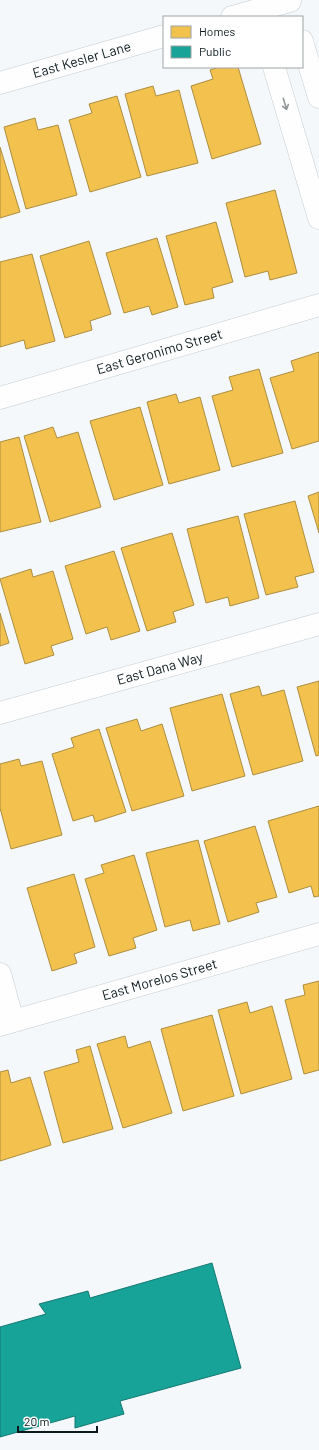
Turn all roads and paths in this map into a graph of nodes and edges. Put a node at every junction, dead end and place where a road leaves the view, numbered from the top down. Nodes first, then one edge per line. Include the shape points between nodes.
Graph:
1 (292, 6) edge
2 (256, 9) edge
3 (235, 16) edge
4 (163, 36) edge
5 (303, 43) edge
6 (274, 68) edge
7 (0, 83) edge
8 (319, 97) edge
9 (319, 218) edge
10 (319, 305) edge
11 (0, 398) edge
12 (319, 624) edge
13 (0, 713) edge
14 (319, 934) edge
15 (0, 974) edge
16 (7, 1023) edge

1 - 2 street
2 - 3 street
4 - 7 street, East Kesler Lane
5 - 8 street
6 -> 9 street
10 - 11 street, East Geronimo Street
12 - 13 street, East Dana Way
14 - 16 street, East Morelos Street
15 - 16 street

